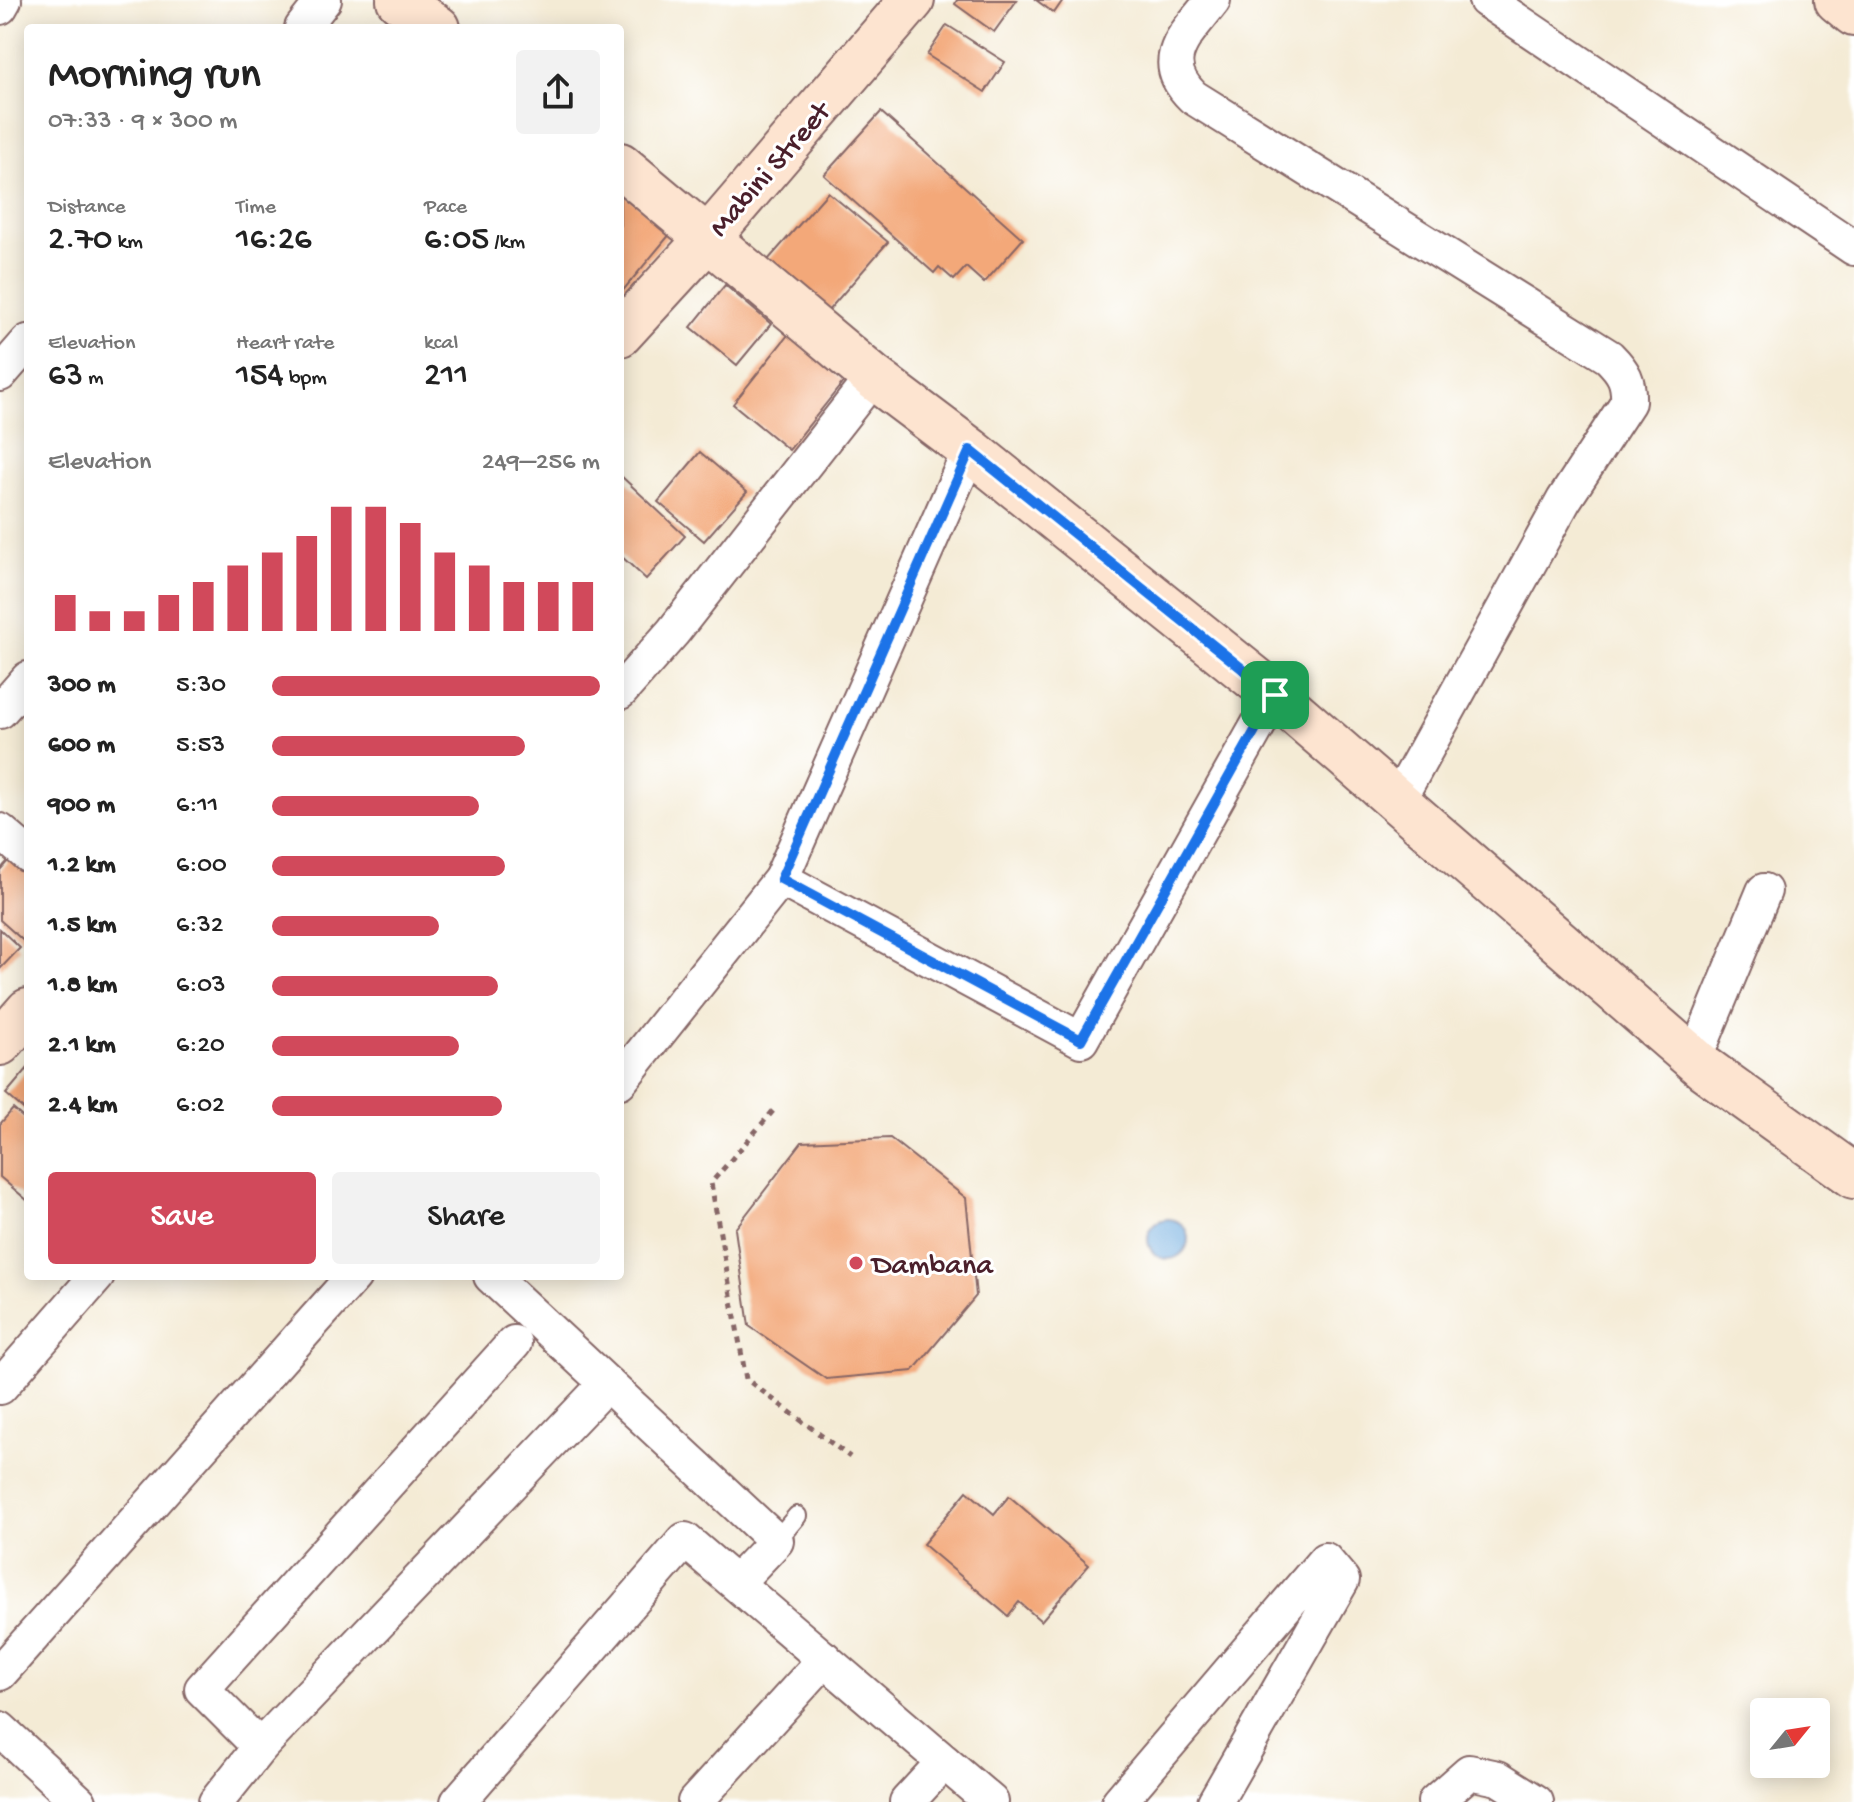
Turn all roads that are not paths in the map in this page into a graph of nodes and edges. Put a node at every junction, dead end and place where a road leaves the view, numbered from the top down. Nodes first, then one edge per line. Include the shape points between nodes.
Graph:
1 (4, 0) edge
2 (324, 0) edge
3 (399, 0) edge
4 (912, 0) edge
5 (1213, 0) edge
6 (1486, 0) edge
7 (1837, 0) edge
8 (0, 7) edge
9 (1854, 14) edge
10 (305, 24) edge
11 (432, 24) edge
12 (624, 168) edge
13 (709, 237) junction
14 (1854, 248) edge
15 (624, 330) edge
16 (24, 347) edge
17 (0, 374) edge
18 (873, 377) junction
19 (970, 450) junction
20 (24, 684) edge
21 (624, 687) edge
22 (1275, 695) junction
23 (0, 711) edge
24 (1397, 802) junction
25 (0, 831) edge
26 (24, 852) edge
27 (781, 879) junction
28 (1764, 891) dead end
29 (24, 1016) edge
30 (0, 1043) edge
31 (1694, 1060) junction
32 (624, 1076) edge
33 (1854, 1176) edge
34 (94, 1280) edge
35 (350, 1280) edge
36 (495, 1280) edge
37 (514, 1343) dead end
38 (606, 1384) junction
39 (0, 1387) edge
40 (736, 1583) junction
41 (825, 1659) junction
42 (0, 1673) edge
43 (0, 1729) edge
44 (260, 1747) junction
45 (944, 1762) junction
46 (79, 1802) edge
47 (216, 1802) edge
48 (458, 1802) edge
49 (695, 1802) edge
50 (907, 1802) edge
51 (991, 1802) edge
52 (1119, 1802) edge
53 (1215, 1802) edge
54 (1435, 1802) edge
55 (1536, 1802) edge

1 - 8 street
2 - 10 street
3 - 11 street
4 - 13 street, Mabini Street
5 - 24 street via 1177,47 1173,69 1178,83 1193,97 1609,357 1629,384 1628,402 1564,500
6 - 14 street
7 - 9 street
12 - 13 street
13 - 15 street, Mabini Street
13 - 18 street
16 - 17 street
18 - 19 street
18 - 21 street
19 - 22 street
19 - 27 street
20 - 23 street
22 - 24 street
22 - 27 street via 1081,1040
24 - 31 street
25 - 26 street
27 - 32 street
28 - 31 street
29 - 30 street
31 - 33 street
34 - 39 street
35 - 42 street
36 - 38 street
37 - 44 street via 202,1689
38 - 40 street via 786,1529
38 - 44 street
40 - 41 street
40 - 48 street via 685,1540
41 - 45 street
41 - 49 street
43 - 46 street
44 - 47 street
45 - 50 street
45 - 51 street
52 - 53 street via 1325,1560 1342,1580
54 - 55 street via 1469,1772 1498,1778

